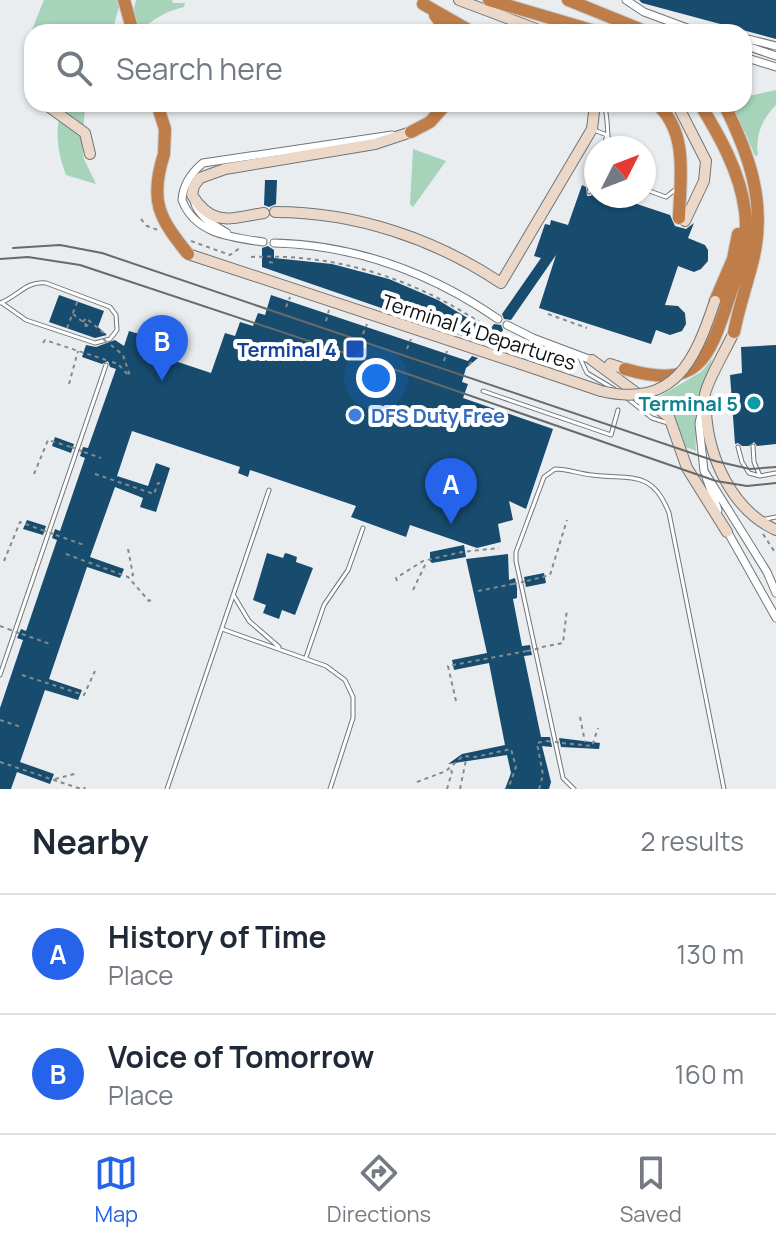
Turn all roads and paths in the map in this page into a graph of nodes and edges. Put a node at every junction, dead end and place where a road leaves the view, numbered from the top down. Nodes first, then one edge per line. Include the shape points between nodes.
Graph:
1 (124, 0) edge
2 (459, 0) edge
3 (489, 0) edge
4 (568, 0) edge
5 (626, 0) edge
6 (420, 2) edge
7 (131, 24) edge
8 (443, 24) edge
9 (458, 24) edge
10 (523, 24) edge
11 (571, 24) edge
12 (629, 24) edge
13 (676, 24) edge
14 (752, 40) edge
15 (776, 46) edge
16 (752, 48) edge
17 (776, 56) edge
18 (752, 60) edge
19 (775, 67) edge
20 (56, 112) edge
21 (160, 112) edge
22 (439, 112) edge
23 (594, 112) edge
24 (606, 112) edge
25 (665, 112) edge
26 (681, 112) edge
27 (704, 112) edge
28 (728, 112) edge
29 (592, 129) junction
30 (411, 132) junction
31 (607, 135) joint
32 (723, 145) junction
33 (90, 154) dead end
34 (680, 185) junction
35 (656, 193) edge
36 (192, 195) junction
37 (141, 219) dead end
38 (682, 220) joint
39 (161, 230) dead end
40 (234, 236) junction
41 (189, 240) dead end
42 (263, 242) dead end
43 (274, 243) dead end
44 (244, 245) dead end
45 (188, 254) joint
46 (251, 257) dead end
47 (269, 262) dead end
48 (274, 263) dead end
49 (715, 301) joint
50 (78, 302) dead end
51 (1, 303) edge
52 (73, 313) junction
53 (548, 314) dead end
54 (498, 319) dead end
55 (507, 325) dead end
56 (67, 328) dead end
57 (587, 328) dead end
58 (365, 329) dead end
59 (494, 332) dead end
60 (734, 332) joint
61 (363, 334) dead end
62 (485, 336) dead end
63 (490, 338) dead end
64 (43, 343) dead end
65 (409, 345) dead end
66 (407, 349) dead end
67 (78, 350) junction
68 (84, 352) dead end
69 (578, 354) junction
70 (592, 360) junction
71 (610, 364) joint
72 (106, 365) dead end
73 (625, 369) joint
74 (130, 377) dead end
75 (69, 384) dead end
76 (483, 391) dead end
77 (705, 394) junction
78 (618, 410) dead end
79 (673, 425) junction
80 (753, 446) dead end
81 (738, 447) dead end
82 (101, 458) dead end
83 (704, 471) junction
84 (776, 473) edge
85 (34, 474) dead end
86 (95, 474) dead end
87 (760, 476) junction
88 (164, 485) dead end
89 (269, 490) dead end
90 (776, 517) edge
91 (567, 520) dead end
92 (759, 520) junction
93 (363, 528) dead end
94 (776, 530) edge
95 (727, 532) junction
96 (762, 533) dead end
97 (84, 545) dead end
98 (499, 548) dead end
99 (128, 549) dead end
100 (66, 554) dead end
101 (776, 554) edge
102 (4, 561) dead end
103 (426, 562) junction
104 (128, 577) junction
105 (397, 581) dead end
106 (413, 590) dead end
107 (478, 591) dead end
108 (776, 593) edge
109 (233, 594) junction
110 (151, 600) dead end
111 (567, 609) dead end
112 (776, 618) edge
113 (0, 626) edge
114 (222, 629) junction
115 (50, 644) dead end
116 (281, 649) junction
117 (306, 657) junction
118 (95, 671) dead end
119 (0, 675) edge
120 (22, 675) dead end
121 (456, 701) dead end
122 (580, 717) dead end
123 (0, 720) edge
124 (21, 727) dead end
125 (598, 728) dead end
126 (586, 744) junction
127 (467, 757) junction
128 (0, 762) edge
129 (448, 769) junction
130 (78, 773) dead end
131 (53, 779) junction
132 (417, 782) dead end
133 (83, 788) edge
134 (167, 789) edge
135 (330, 789) edge
136 (447, 789) edge
137 (460, 789) edge
138 (508, 789) edge
139 (539, 789) edge
140 (574, 789) edge
141 (724, 789) edge

1 - 7 highway
2 - 10 street
3 - 11 highway
4 - 12 highway
5 - 13 street
6 - 8 highway
6 - 9 highway
14 - 15 street
16 - 17 street
18 - 19 street
20 - 33 street via 85,133
21 - 45 highway, bridge via 166,143 157,208
22 - 30 highway
23 - 29 street
24 - 31 lane
25 - 34 highway via 682,157
26 - 38 street via 706,161 704,181
27 - 32 highway
28 - 60 highway via 752,168 758,202 753,258
29 - 31 lane
29 - 36 street via 501,283 448,252 405,235 303,212 216,218
30 - 36 street via 375,144 217,171 200,178
30 - 40 street via 203,163 183,191 186,212 211,232
32 - 49 highway via 738,226 733,259
32 - 73 highway via 741,191 745,241 715,340 705,359 681,374
34 - 35 lane via 666,197
34 - 38 highway
36 - 40 street via 196,210
37 - 39 path
40 - 42 street
41 - 44 path via 230,255
43 - 54 street via 334,249 391,264 446,287
45 - 49 street, Terminal 4 Departures, bridge via 620,395 650,391 682,372 696,354
46 - 59 path via 305,258 375,271 440,298
47 - 48 path
50 - 52 path
51 - 51 lane via 28,285 46,283 110,307 117,330 110,339 95,343 26,320
52 - 56 path
52 - 74 path, bridge via 106,335 103,339 123,355
53 - 57 path
55 - 69 street
58 - 61 path
60 - 77 street
62 - 63 path
64 - 67 path
65 - 66 path
67 - 68 path
67 - 75 path
69 - 70 street
69 - 79 lane via 587,373 652,418
70 - 71 street
70 - 79 street via 664,412
71 - 73 street
72 - 119 lane
76 - 78 lane via 611,435
77 - 83 street via 699,424
77 - 92 street via 720,470
79 - 95 street via 687,468
80 - 87 lane
81 - 87 lane via 745,468
82 - 85 path, bridge via 48,440
83 - 95 street
83 - 108 street
84 - 87 lane
86 - 88 path via 154,494 158,483
89 - 109 lane
90 - 92 lane
91 - 107 path, bridge via 550,575
92 - 94 street
93 - 117 lane via 348,570 324,605
95 - 112 street
96 - 101 path
97 - 102 path, bridge via 20,522
98 - 103 path
99 - 104 path via 133,575
100 - 104 path
103 - 105 path
103 - 106 path
104 - 110 path
109 - 114 lane
109 - 116 lane via 249,621
111 - 121 path, bridge via 563,641 448,668
113 - 115 path, bridge
114 - 116 lane
114 - 134 lane
116 - 117 lane
117 - 135 lane via 341,675 354,704
118 - 120 path via 84,695
122 - 126 path
123 - 124 path
125 - 126 path via 592,746
126 - 139 path, bridge via 537,743 543,775
127 - 129 path
127 - 137 path
127 - 138 path via 511,749 516,767
128 - 131 path
129 - 132 path
129 - 136 path via 452,772
130 - 131 path
131 - 133 path
140 - 141 lane via 563,778 516,561 544,477 555,469 641,479 664,499

